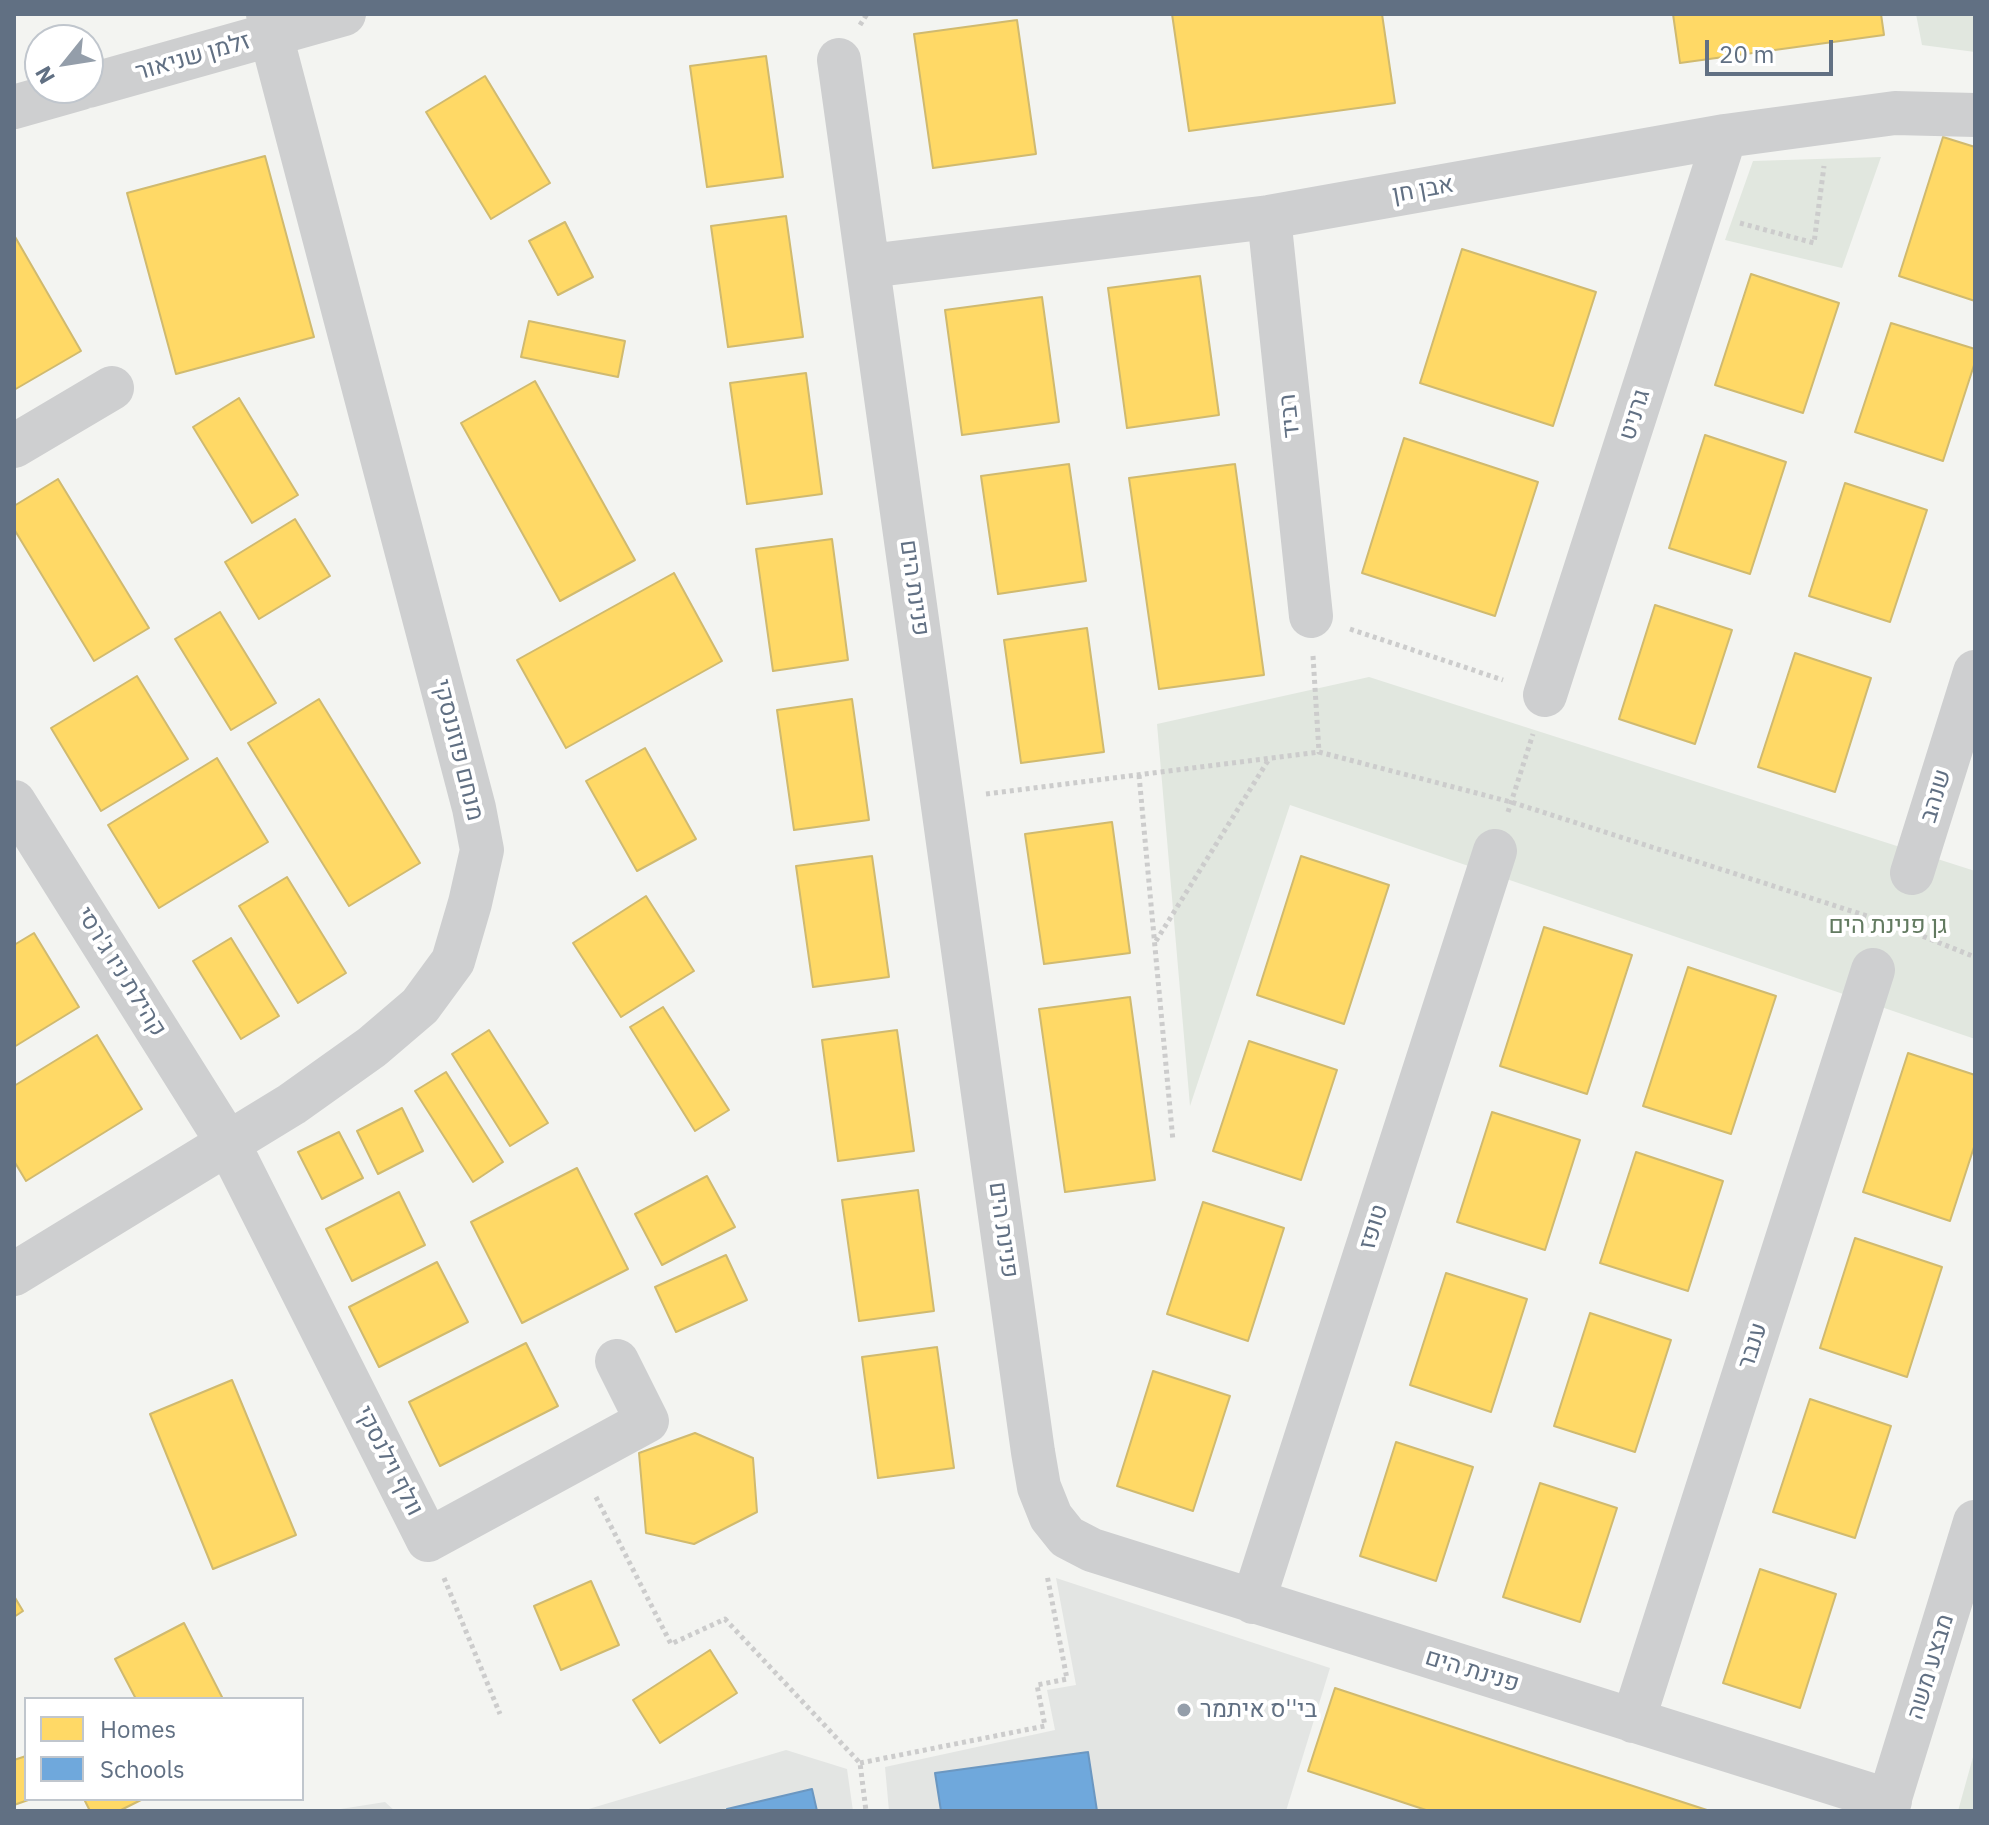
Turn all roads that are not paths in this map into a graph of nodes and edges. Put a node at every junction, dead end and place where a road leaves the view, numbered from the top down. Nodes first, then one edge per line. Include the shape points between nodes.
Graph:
1 (344, 14) edge
2 (261, 21) edge
3 (104, 52) edge
4 (839, 60) dead end
5 (104, 80) edge
6 (1975, 115) edge
7 (1725, 136) junction
8 (1269, 217) junction
9 (869, 266) junction
10 (112, 388) dead end
11 (14, 446) edge
12 (1311, 616) road end
13 (1975, 672) edge
14 (1545, 695) road end
15 (14, 802) edge
16 (1495, 851) road end
17 (1912, 873) road end
18 (1873, 970) road end
19 (228, 1143) junction
20 (14, 1274) edge
21 (617, 1361) dead end
22 (1975, 1522) edge
23 (1253, 1602) junction
24 (1633, 1721) junction
25 (1888, 1806) edge

1 - 2 street, זלמן שניאור
2 - 3 street, זלמן שניאור
2 - 5 street, זלמן שניאור
2 - 19 street, מנחם פוזננסקי via 482,850 453,961 420,1006 372,1047
4 - 9 street, פנינת הים
6 - 7 street, אבן חן via 1895,113
7 - 8 street, אבן חן
7 - 14 street, גרניט
8 - 9 street, אבן חן
8 - 12 street, רביד
9 - 23 street, פנינת הים via 1039,1487 1051,1517 1067,1537 1092,1550
10 - 11 street
13 - 17 street, שנהב
15 - 19 street, קהילת ניו ג'רסי
16 - 23 street, טופז
18 - 24 street, ענבר
19 - 20 street, מנחם פוזננסקי
19 - 21 street, וולף וילנסקי via 428,1540 647,1421
22 - 25 street, מבצע משה
23 - 24 street, פנינת הים
24 - 25 street, פנינת הים

